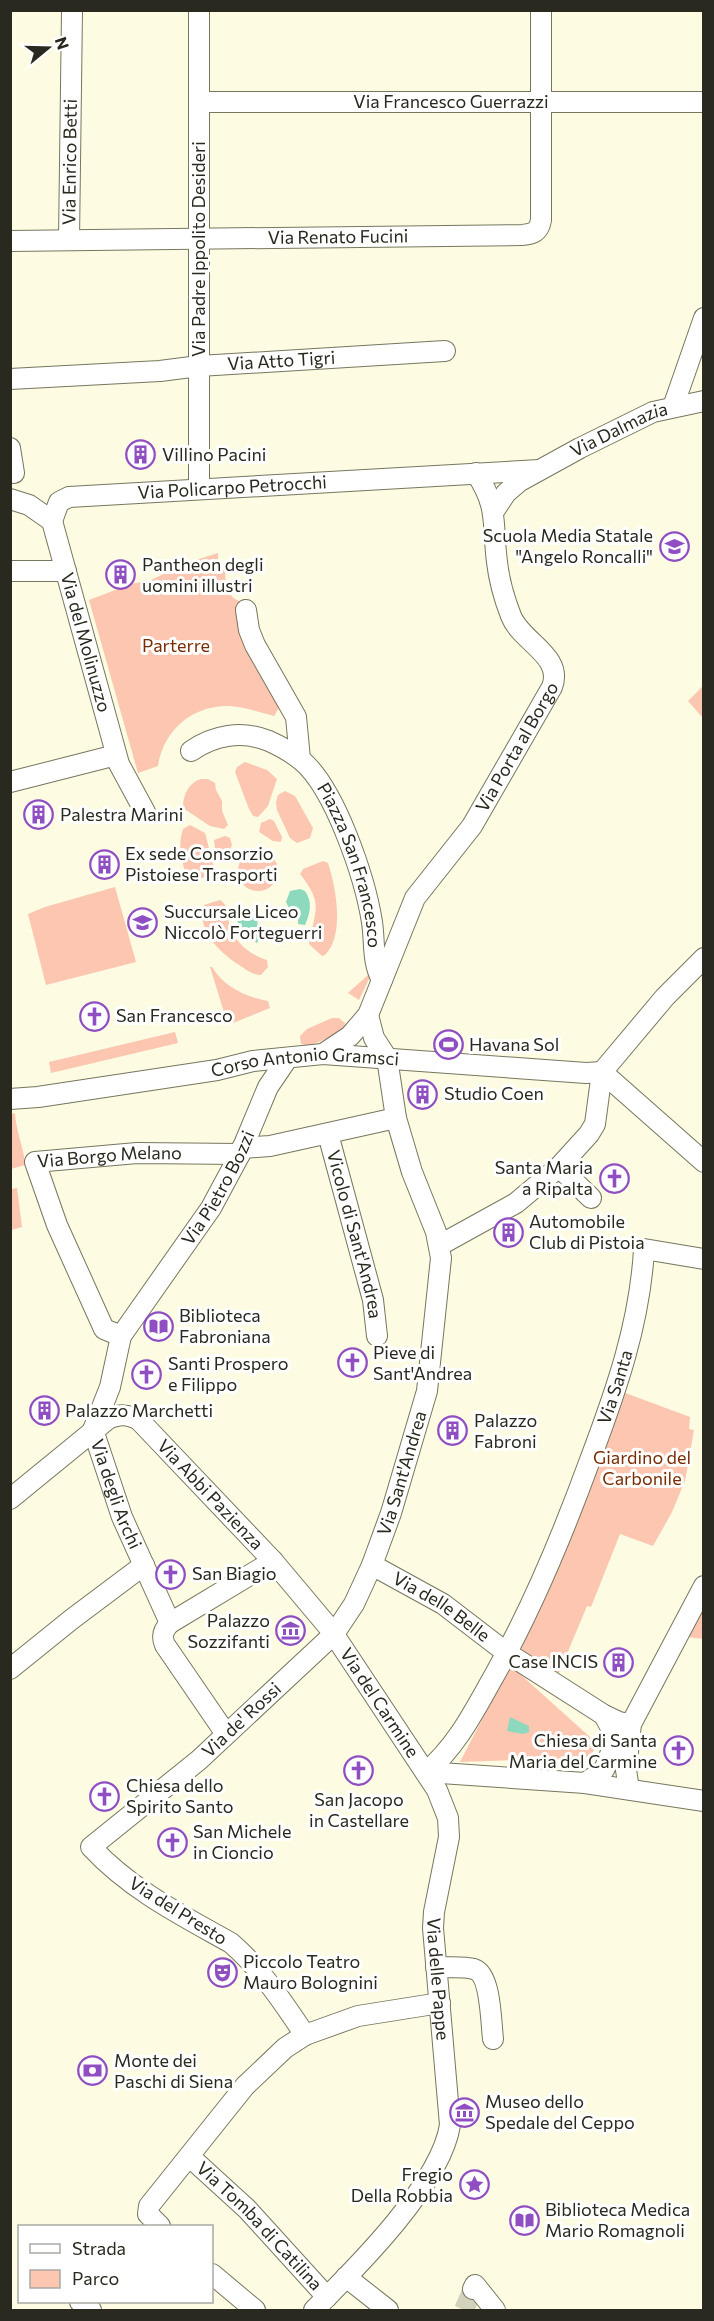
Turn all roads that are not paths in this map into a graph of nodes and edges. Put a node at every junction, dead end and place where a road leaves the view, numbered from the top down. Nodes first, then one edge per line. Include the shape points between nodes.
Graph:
1 (72, 10) edge
2 (199, 10) edge
3 (540, 10) edge
4 (199, 102) junction
5 (704, 102) edge
6 (540, 103) junction
7 (199, 239) junction
8 (69, 240) junction
9 (10, 241) edge
10 (704, 318) edge
11 (445, 351) dead end
12 (199, 366) junction
13 (10, 379) edge
14 (704, 401) edge
15 (673, 406) junction
16 (10, 448) edge
17 (539, 470) junction
18 (14, 473) dead end
19 (476, 473) junction
20 (199, 488) junction
21 (10, 499) edge
22 (494, 511) junction
23 (52, 521) junction
24 (10, 571) edge
25 (66, 571) junction
26 (246, 610) dead end
27 (191, 751) dead end
28 (300, 759) junction
29 (118, 760) junction
30 (10, 782) edge
31 (145, 812) dead end
32 (704, 958) edge
33 (381, 980) junction
34 (368, 1015) junction
35 (224, 1048) dead end
36 (323, 1054) junction
37 (387, 1058) junction
38 (287, 1059) junction
39 (238, 1064) junction
40 (602, 1072) junction
41 (10, 1099) edge
42 (396, 1118) junction
43 (328, 1134) junction
44 (241, 1151) junction
45 (704, 1162) edge
46 (559, 1167) junction
47 (591, 1198) dead end
48 (440, 1245) junction
49 (704, 1259) edge
50 (121, 1336) junction
51 (377, 1336) dead end
52 (93, 1430) junction
53 (10, 1499) edge
54 (273, 1561) junction
55 (144, 1565) junction
56 (372, 1565) junction
57 (704, 1586) edge
58 (170, 1623) junction
59 (334, 1634) junction
60 (507, 1653) junction
61 (10, 1669) edge
62 (604, 1715) junction
63 (631, 1724) junction
64 (226, 1734) junction
65 (426, 1772) junction
66 (585, 1783) junction
67 (629, 1789) junction
68 (704, 1801) edge
69 (91, 1847) joint
70 (436, 1967) junction
71 (440, 2003) junction
72 (305, 2035) junction
73 (493, 2039) dead end
74 (190, 2157) junction
75 (159, 2225) edge
76 (213, 2275) edge
77 (346, 2277) junction
78 (474, 2287) dead end
79 (320, 2304) edge
80 (255, 2310) edge
81 (388, 2310) edge
82 (495, 2310) edge

1 - 8 street, Via Enrico Betti
2 - 4 street, Via Padre Ippolito Desideri
3 - 6 street
4 - 6 street, Via Francesco Guerrazzi
4 - 7 street, Via Padre Ippolito Desideri
5 - 6 street, Via Francesco Guerrazzi
6 - 7 street, Via Renato Fucini via 541,220 533,234
7 - 8 street, Via Renato Fucini
7 - 12 street, Via Padre Ippolito Desideri
8 - 9 street, Via Renato Fucini
10 - 15 street
11 - 12 street, Via Atto Tigri
12 - 13 street, Via Atto Tigri
12 - 20 street, Via Padre Ippolito Desideri
14 - 15 street, Via Dalmazia
15 - 17 street, Via Dalmazia via 633,420
16 - 18 street
17 - 19 street, Via Dalmazia
17 - 22 street, Via Dalmazia via 512,487
19 - 20 street, Via Policarpo Petrocchi
19 - 22 street, Via Porta al Borgo
20 - 23 street, Via Policarpo Petrocchi via 69,497 59,502
21 - 23 street via 29,505
22 - 33 street, Via Porta al Borgo via 498,570 511,618 549,660 555,678 472,826 415,898
23 - 25 street, Via del Molinuzzo
24 - 25 street
25 - 29 street, Via del Molinuzzo
26 - 28 street via 253,640 296,717
27 - 28 street, Piazza San Francesco via 212,739 244,735 265,740
28 - 33 street, Piazza San Francesco via 325,791 347,837 371,916
29 - 30 street
29 - 31 street
32 - 40 street via 665,997
33 - 34 street, Via Porta al Borgo
34 - 36 street via 350,1036
34 - 37 street via 374,1038
35 - 39 street
36 - 37 street, Corso Antonio Gramsci
36 - 38 street, Corso Antonio Gramsci
37 - 40 street, Corso Antonio Gramsci
37 - 42 street, Via Sant'Andrea
38 - 39 street, Corso Antonio Gramsci
38 - 44 street, Via Pietro Bozzi via 268,1087
39 - 41 street, Corso Antonio Gramsci
40 - 45 street
40 - 46 street via 595,1124
42 - 43 street
42 - 48 street, Via Sant'Andrea
43 - 44 street
43 - 51 street, Vicolo di Sant'Andrea via 373,1300
44 - 50 street, Via Pietro Bozzi via 211,1208
44 - 50 street, Via Borgo Melano via 35,1162 57,1225 104,1329
46 - 47 street
46 - 48 street via 516,1203
48 - 56 street, Via Sant'Andrea via 427,1392
49 - 60 street, Via Santa via 644,1248 636,1319 610,1406 558,1543
50 - 52 street, Via Pietro Bozzi via 110,1387
52 - 53 street
52 - 54 street, Via Abbi Pazienza via 119,1415 139,1420
52 - 55 street, Via degli Archi via 119,1508
54 - 58 street
54 - 59 street, Via Abbi Pazienza
55 - 58 street, Via degli Archi
55 - 61 street
56 - 59 street, Via Sant'Andrea via 354,1604
56 - 60 street, Via delle Belle via 443,1604
57 - 63 street
58 - 64 street via 162,1635 165,1645
59 - 64 street, Via de' Rossi
59 - 65 street, Via del Carmine
60 - 62 street, Via delle Belle
60 - 65 street, Via Santa via 456,1741
62 - 63 street, Via delle Belle
62 - 66 street via 614,1734 609,1758 601,1773
63 - 67 street via 626,1770
64 - 69 street, Via de' Rossi
65 - 66 street
65 - 70 street, Via delle Pappe via 443,1803 449,1828 434,1912
66 - 67 street
67 - 68 street
69 - 72 street, Via del Presto via 140,1891 241,1951
70 - 71 street, Via delle Pappe
70 - 73 street via 472,1969 482,1974
71 - 72 street via 358,2016
71 - 77 street, Via delle Pappe via 450,2125 441,2156 398,2218
72 - 74 street via 285,2048 245,2086
74 - 75 street via 148,2206 148,2214
74 - 79 street, Via Tomba di Catilina via 247,2210
76 - 80 street
77 - 79 street, Via delle Pappe
77 - 81 street
78 - 82 street

